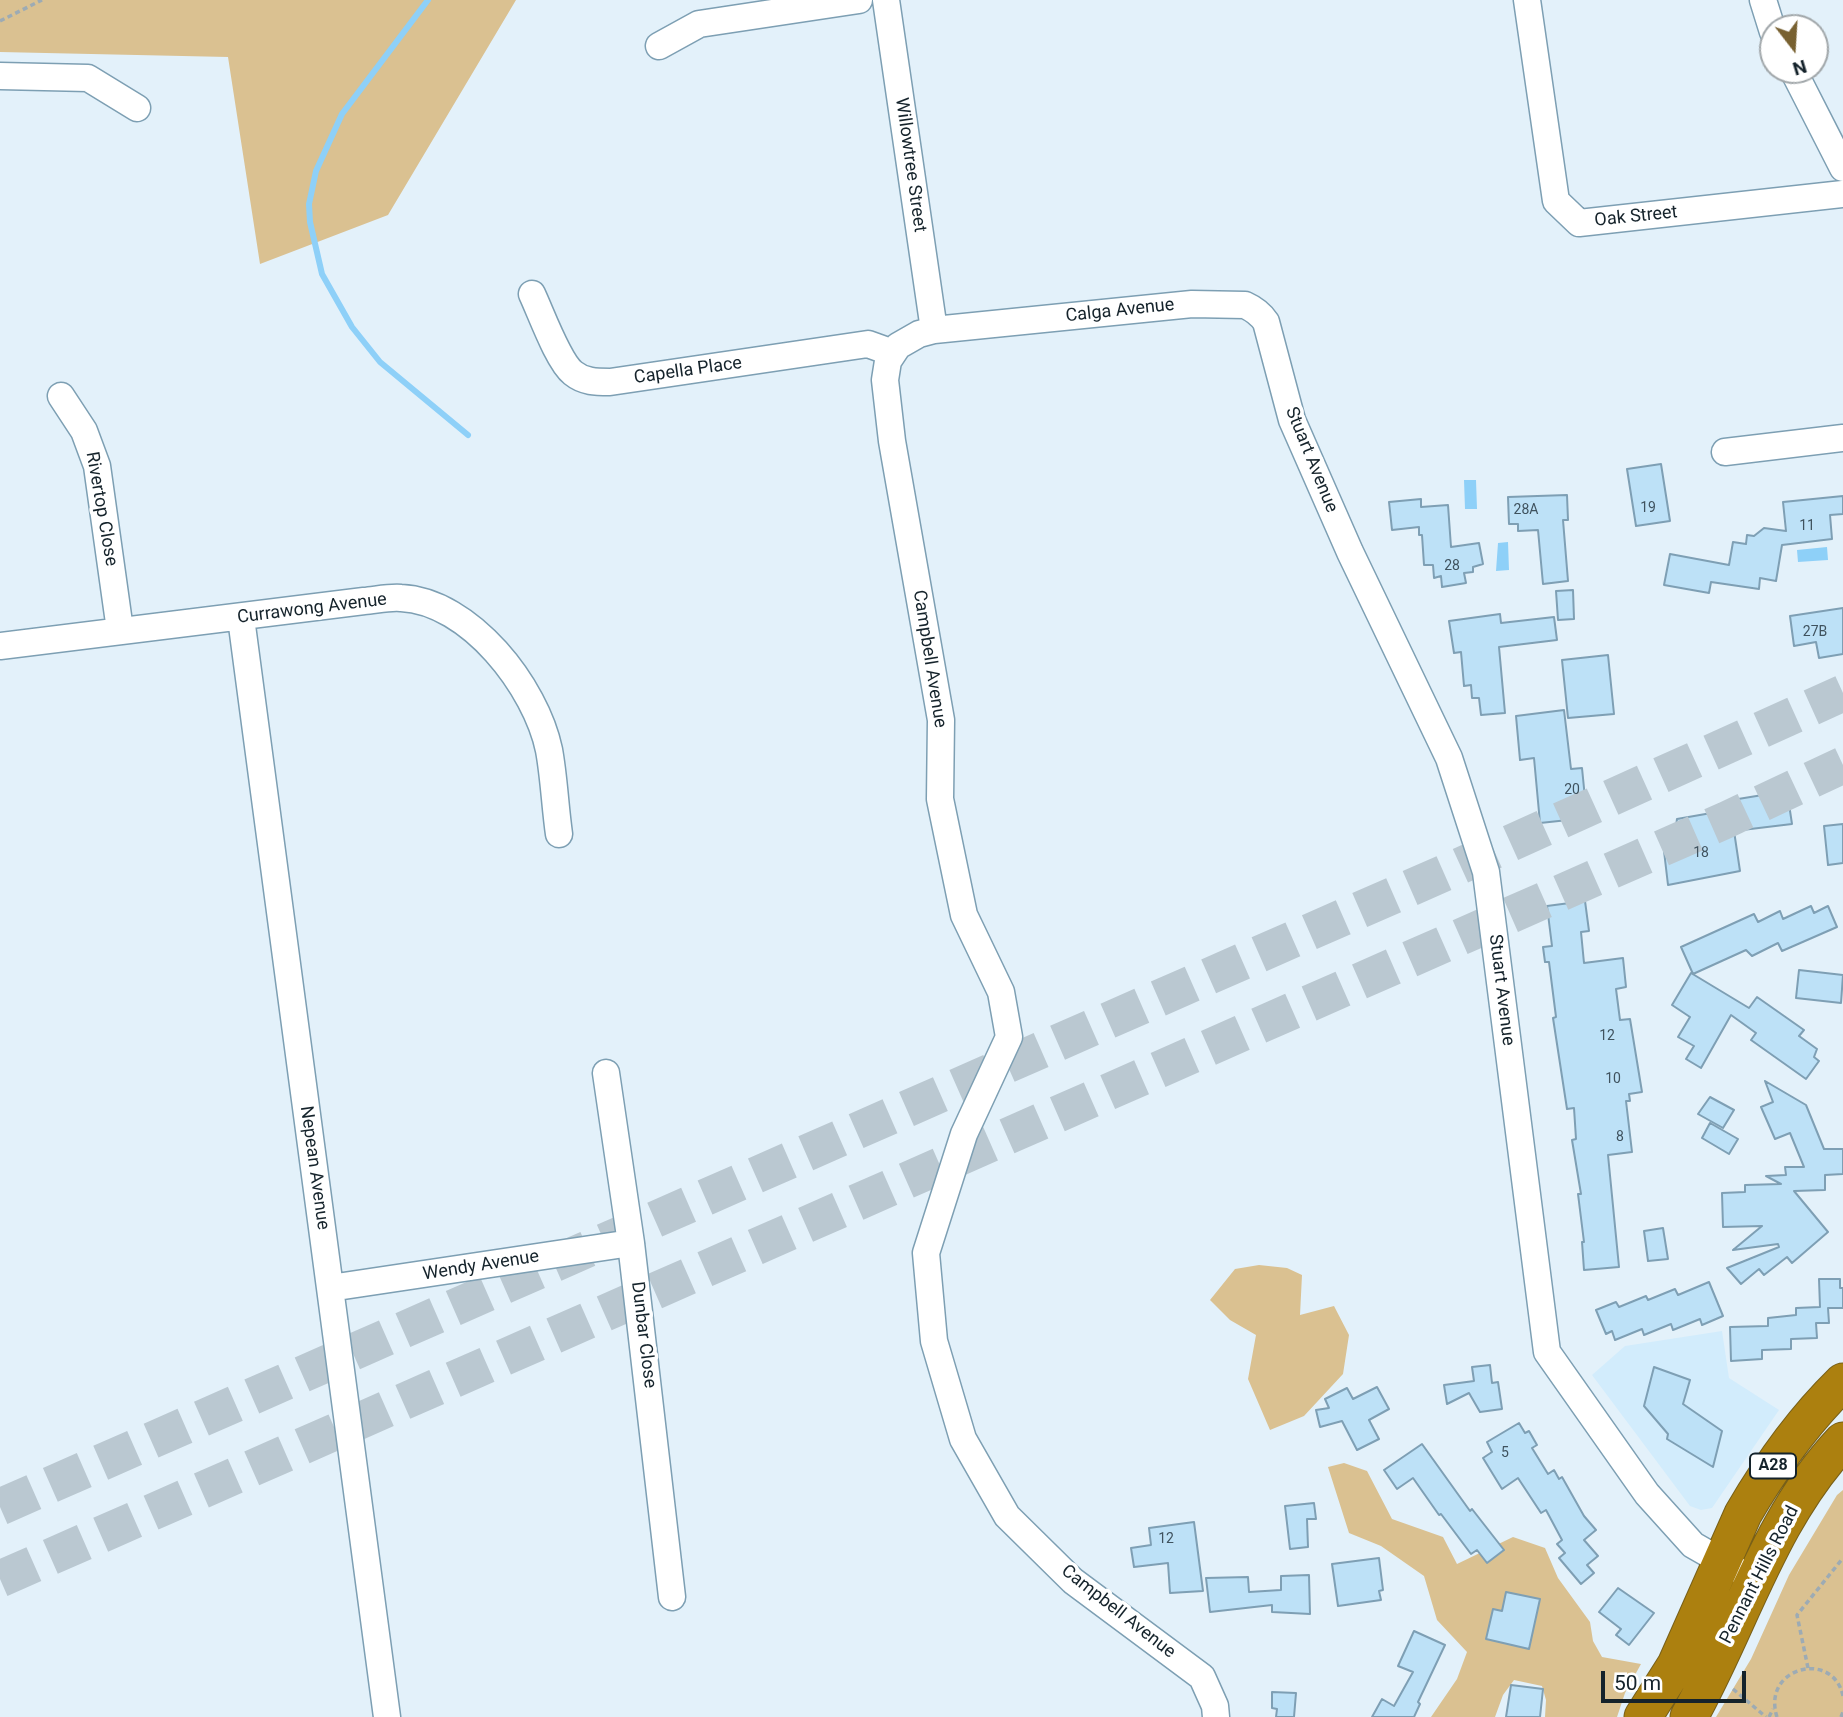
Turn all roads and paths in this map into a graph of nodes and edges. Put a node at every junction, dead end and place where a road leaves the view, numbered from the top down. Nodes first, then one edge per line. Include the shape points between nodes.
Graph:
1 (42, 0) edge
2 (859, 0) edge
3 (886, 0) edge
4 (1527, 0) edge
5 (0, 21) edge
6 (659, 46) dead end
7 (0, 76) edge
8 (1800, 84) edge
9 (137, 108) dead end
10 (1843, 168) edge
11 (1843, 194) edge
12 (532, 294) dead end
13 (934, 330) junction
14 (893, 353) junction
15 (1274, 356) joint
16 (61, 396) dead end
17 (1843, 438) edge
18 (1725, 453) dead end
19 (241, 618) junction
20 (120, 630) junction
21 (0, 646) edge
22 (559, 834) dead end
23 (606, 1073) dead end
24 (631, 1243) junction
25 (330, 1288) junction
26 (1843, 1382) edge
27 (1843, 1441) edge
28 (1843, 1558) edge
29 (1722, 1562) junction
30 (1754, 1580) junction
31 (672, 1597) dead end
32 (1808, 1668) junction
33 (1725, 1682) dead end
34 (1843, 1696) edge
35 (1774, 1707) junction
36 (1843, 1712) edge
37 (387, 1717) edge
38 (1216, 1717) edge
39 (1643, 1717) edge
40 (1689, 1717) edge
41 (1768, 1717) edge
42 (1777, 1717) edge
43 (1841, 1717) edge

1 - 5 path
2 - 6 street via 699,24
3 - 13 street, Willowtree Street
4 - 11 street, Oak Street via 1556,201 1579,223
7 - 9 street via 88,78
8 - 10 street
12 - 14 street, Capella Place via 565,364 579,377 594,382 868,344
13 - 14 street via 908,339
13 - 15 street, Calga Avenue via 1192,304 1245,305 1266,322
14 - 38 street, Campbell Avenue via 885,380 941,720 940,799 964,915 1001,992 1010,1037 964,1134 926,1253 934,1341 963,1439 1007,1516 1073,1581 1202,1677
15 - 29 street, Stuart Avenue via 1292,420 1318,482 1449,758 1486,872 1547,1352 1647,1494 1693,1545
16 - 20 street, Rivertop Close via 84,431 97,466
17 - 18 street
19 - 20 street, Currawong Avenue
19 - 22 street, Currawong Avenue via 401,598 449,613 495,650 541,724
19 - 25 street, Nepean Avenue
20 - 21 street, Currawong Avenue
23 - 24 street, Dunbar Close
24 - 25 street, Wendy Avenue
24 - 31 street, Dunbar Close
25 - 37 street, Nepean Avenue
26 - 29 highway, Pennant Hills Road / A28 via 1778,1458 1743,1514
27 - 30 highway, Pennant Hills Road / A28 via 1797,1503
28 - 32 path via 1797,1615
29 - 30 street, Stuart Avenue
29 - 39 highway, Pennant Hills Road / A28 via 1676,1665
30 - 40 highway, Pennant Hills Road / A28
32 - 34 path via 1828,1674
32 - 35 path via 1779,1684
33 - 41 path
35 - 41 path
35 - 42 path
36 - 43 path

